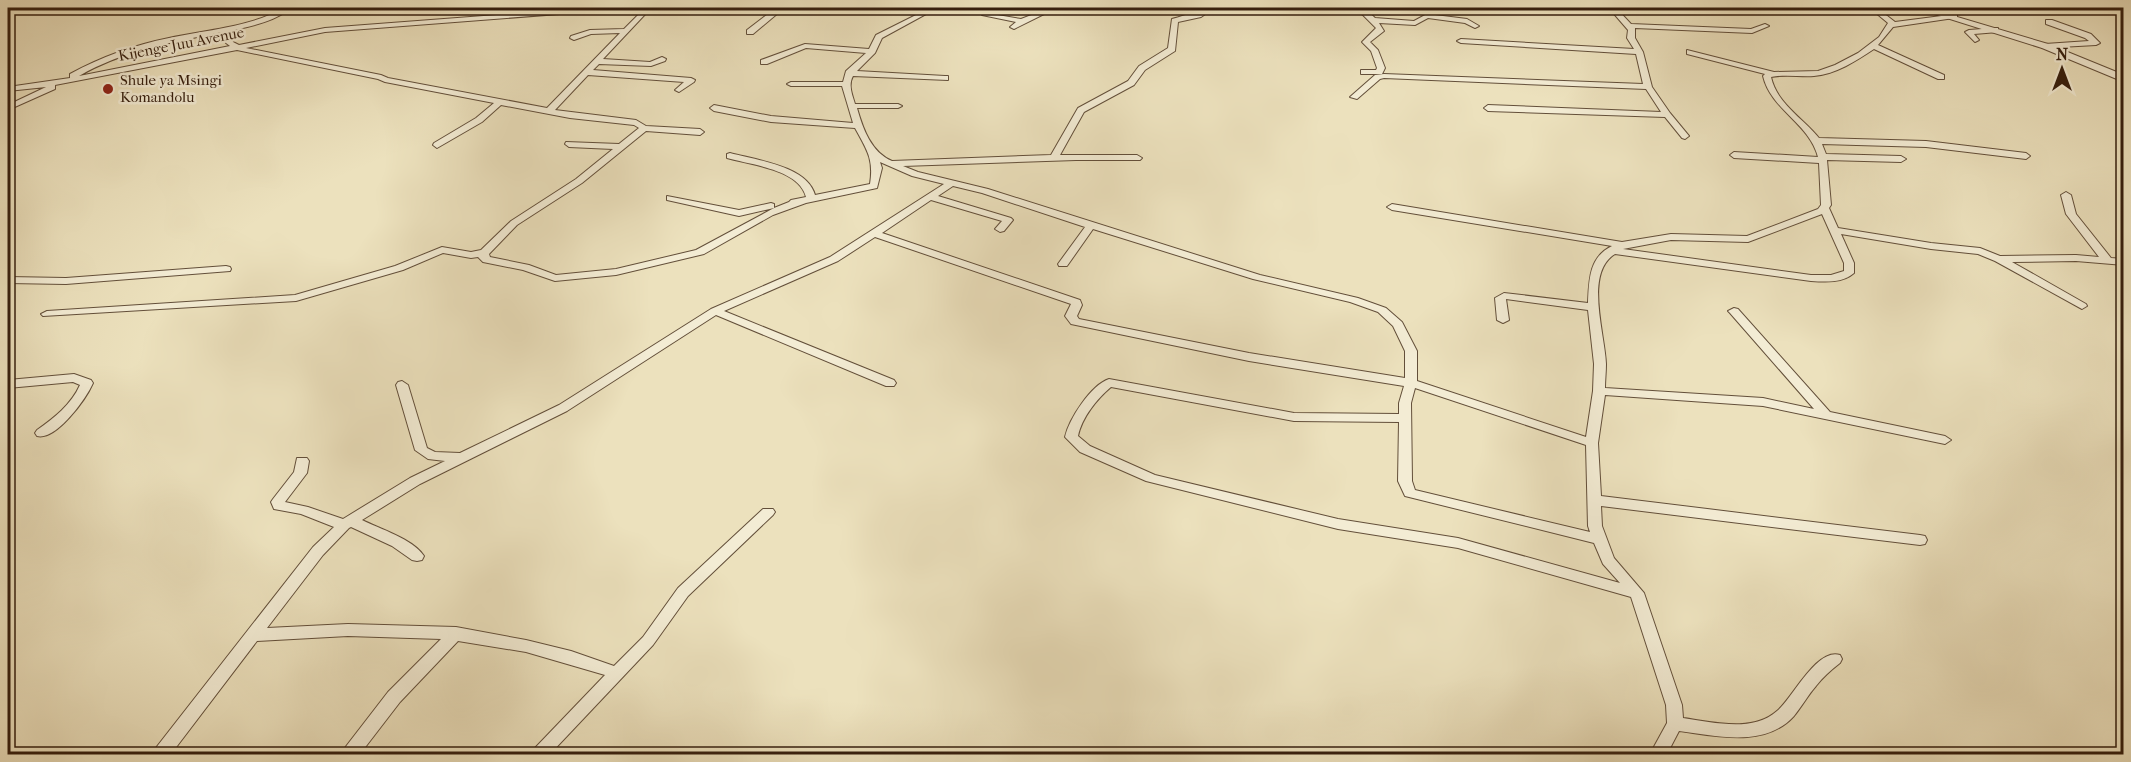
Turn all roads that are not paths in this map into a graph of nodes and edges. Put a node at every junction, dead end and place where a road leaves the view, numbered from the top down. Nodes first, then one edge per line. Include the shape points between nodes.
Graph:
1 (115, 8) edge
2 (155, 8) edge
3 (287, 8) edge
4 (610, 8) edge
5 (648, 8) edge
6 (780, 8) edge
7 (934, 8) edge
8 (1027, 8) edge
9 (1211, 8) edge
10 (1355, 8) edge
11 (1613, 8) edge
12 (1873, 8) edge
13 (1919, 8) edge
14 (986, 15) dead end
15 (1954, 16) junction
16 (1373, 20) junction
17 (1022, 21) junction
18 (2049, 22) dead end
19 (1892, 25) junction
20 (1475, 26) dead end
21 (1629, 26) junction
22 (1014, 27) dead end
23 (1765, 27) dead end
24 (226, 28) junction
25 (1995, 30) junction
26 (624, 31) junction
27 (750, 32) dead end
28 (574, 38) dead end
29 (1975, 40) dead end
30 (1461, 41) dead end
31 (1876, 46) junction
32 (2045, 46) junction
33 (236, 47) junction
34 (872, 51) junction
35 (1639, 52) junction
36 (1690, 52) dead end
37 (662, 58) dead end
38 (595, 61) junction
39 (764, 62) dead end
40 (586, 72) junction
41 (1364, 72) dead end
42 (1773, 74) junction
43 (2118, 74) edge
44 (1941, 76) dead end
45 (848, 78) junction
46 (945, 78) dead end
47 (2124, 79) edge
48 (66, 80) junction
49 (791, 84) dead end
50 (1648, 87) junction
51 (8, 89) edge
52 (679, 90) dead end
53 (1354, 98) dead end
54 (500, 101) junction
55 (851, 106) junction
56 (898, 106) dead end
57 (8, 108) edge
58 (714, 108) dead end
59 (1488, 108) dead end
60 (549, 111) junction
61 (1667, 115) junction
62 (858, 126) junction
63 (644, 128) junction
64 (700, 132) dead end
65 (1685, 136) dead end
66 (1817, 141) junction
67 (570, 144) dead end
68 (436, 145) dead end
69 (622, 147) junction
70 (872, 151) junction
71 (1734, 155) dead end
72 (730, 156) dead end
73 (2026, 156) dead end
74 (1054, 158) junction
75 (1137, 158) dead end
76 (1822, 158) junction
77 (1901, 159) dead end
78 (886, 163) junction
79 (952, 183) junction
80 (2066, 195) dead end
81 (930, 197) junction
82 (670, 198) dead end
83 (807, 200) junction
84 (1392, 207) dead end
85 (1824, 208) junction
86 (1090, 225) junction
87 (1000, 229) dead end
88 (1834, 230) junction
89 (876, 234) junction
90 (1617, 247) junction
91 (484, 253) junction
92 (1999, 259) junction
93 (2109, 261) junction
94 (2124, 262) edge
95 (1063, 264) dead end
96 (226, 269) dead end
97 (8, 280) edge
98 (1593, 306) junction
99 (2082, 306) dead end
100 (716, 311) junction
101 (1734, 311) dead end
102 (47, 314) dead end
103 (1503, 320) dead end
104 (890, 383) dead end
105 (1411, 383) junction
106 (8, 384) edge
107 (402, 385) dead end
108 (1599, 391) junction
109 (1825, 414) junction
110 (1406, 418) junction
111 (41, 433) dead end
112 (1945, 440) dead end
113 (1592, 443) junction
114 (459, 457) junction
115 (302, 461) dead end
116 (1594, 500) junction
117 (768, 512) dead end
118 (348, 523) junction
119 (1599, 539) junction
120 (1920, 540) dead end
121 (417, 556) dead end
122 (1637, 593) junction
123 (456, 633) junction
124 (254, 635) junction
125 (1834, 659) dead end
126 (617, 673) junction
127 (1675, 724) junction
128 (161, 754) edge
129 (350, 754) edge
130 (540, 754) edge
131 (1658, 754) edge

1 - 2 street
3 - 24 street via 267,18
4 - 33 street, Kijenge Juu Avenue via 346,28
5 - 26 street
6 - 27 street
7 - 34 street via 879,37
8 - 17 street via 1040,15
9 - 74 street via 1174,21 1169,53 1142,68 1131,83 1081,110
10 - 16 street
11 - 21 street
12 - 19 street via 1890,19
13 - 15 street
14 - 17 street
15 - 19 street
15 - 25 street
16 - 20 street via 1415,23 1427,16 1467,21
16 - 41 street via 1380,31 1366,42 1381,68 1379,72
17 - 22 street
18 - 32 street via 2088,36 2096,43
19 - 31 street
21 - 23 street via 1752,31
21 - 35 street
24 - 33 street via 230,43
24 - 48 street via 138,48
25 - 29 street via 1969,32
25 - 32 street
26 - 28 street via 590,32
26 - 38 street
30 - 35 street
31 - 42 street via 1828,72
31 - 44 street
32 - 43 street
33 - 48 street, Kijenge Juu Avenue
33 - 54 street
34 - 39 street via 805,46
34 - 45 street
35 - 50 street
36 - 42 street
37 - 38 street via 651,64
38 - 40 street
40 - 52 street via 692,80
40 - 60 street
42 - 66 street via 1767,76 1767,82 1785,108
43 - 47 street
45 - 46 street
45 - 49 street
45 - 55 street
48 - 51 street, Kijenge Juu Avenue
48 - 57 street
50 - 53 street via 1384,76
50 - 61 street
54 - 60 street
54 - 68 street via 485,118
55 - 56 street
55 - 62 street
58 - 62 street via 761,118
59 - 61 street
60 - 63 street via 636,123
61 - 65 street
62 - 70 street
63 - 64 street
63 - 69 street
66 - 73 street via 1926,144
66 - 76 street
67 - 69 street
69 - 91 street via 514,224
70 - 78 street
70 - 83 street via 877,168 874,186
71 - 76 street
72 - 83 street via 792,173 808,187
74 - 75 street
74 - 78 street
76 - 77 street
76 - 85 street
78 - 79 street
79 - 81 street
79 - 86 street
80 - 93 street via 2071,213
81 - 87 street via 1008,220
81 - 89 street
82 - 83 street via 739,213
83 - 91 street via 770,213 700,252 616,272 555,278 487,260
84 - 90 street
85 - 88 street
85 - 90 street via 1749,239 1671,237
86 - 95 street
86 - 105 street via 1257,277 1382,310 1407,338
88 - 90 street via 1849,263 1849,273 1831,279 1705,266
88 - 92 street via 1970,249
89 - 100 street via 834,259
89 - 105 street via 1076,302 1071,316 1075,322 1249,357
90 - 98 street via 1598,265
91 - 102 street via 442,250 399,268 296,298
92 - 93 street
92 - 99 street
93 - 94 street
96 - 97 street via 66,281
98 - 103 street via 1504,296 1500,298
98 - 108 street
100 - 104 street
100 - 114 street via 563,408
101 - 109 street
105 - 110 street via 1405,403
105 - 113 street
106 - 111 street via 74,378 87,383 74,405
107 - 114 street via 421,450 433,456
108 - 109 street via 1736,398
108 - 113 street
109 - 112 street
110 - 119 street via 1405,481 1410,493
110 - 122 street via 1294,417 1109,383 1095,395 1073,427 1071,437 1085,449 1151,478 1338,524 1458,543
113 - 116 street
114 - 118 street
115 - 118 street via 300,473 278,501 279,506
116 - 119 street
116 - 120 street
117 - 126 street via 683,592 657,630
118 - 121 street via 397,542
118 - 124 street via 318,551
119 - 122 street via 1608,560
122 - 127 street via 1674,705
123 - 124 street via 325,629
123 - 126 street via 568,655
123 - 129 street via 394,697
124 - 128 street
125 - 127 street via 1773,724 1743,730
126 - 130 street
127 - 131 street

